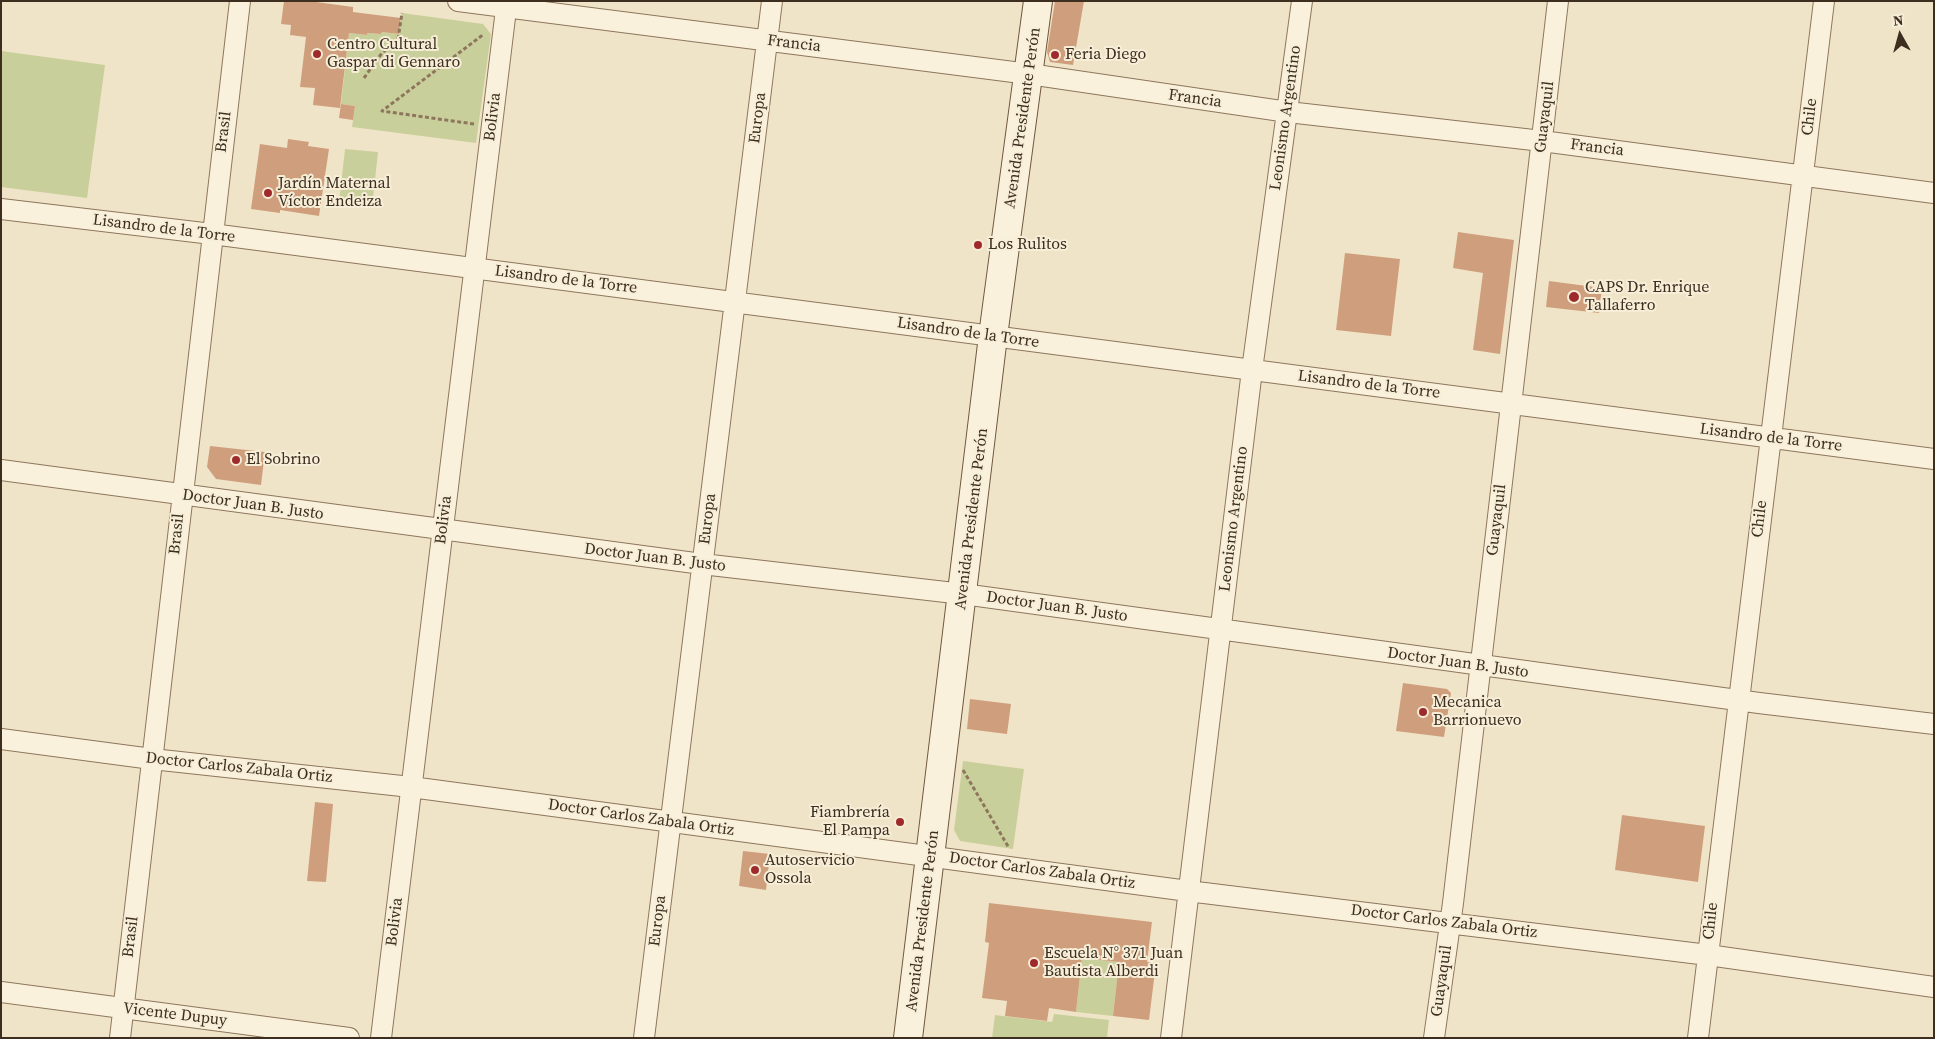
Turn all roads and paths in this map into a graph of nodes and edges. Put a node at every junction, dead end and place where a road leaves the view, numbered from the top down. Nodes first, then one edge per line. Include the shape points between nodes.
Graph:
1 (240, 1) edge
2 (458, 1) edge
3 (772, 1) edge
4 (1038, 1) edge
5 (1302, 1) edge
6 (1558, 1) edge
7 (1824, 1) edge
8 (507, 4) edge
9 (402, 13) dead end
10 (489, 30) dead end
11 (767, 41) junction
12 (1029, 74) junction
13 (364, 78) dead end
14 (1288, 112) junction
15 (479, 124) dead end
16 (1542, 141) junction
17 (1803, 174) junction
18 (1934, 193) edge
19 (1, 209) edge
20 (212, 234) junction
21 (474, 268) junction
22 (735, 302) junction
23 (993, 336) junction
24 (1252, 370) junction
25 (1511, 404) junction
26 (1770, 438) junction
27 (1934, 459) edge
28 (1, 470) edge
29 (182, 496) junction
30 (443, 530) junction
31 (702, 564) junction
32 (963, 594) junction
33 (1221, 629) junction
34 (1479, 666) junction
35 (1738, 700) junction
36 (1934, 724) edge
37 (1, 739) edge
38 (152, 759) junction
39 (962, 767) dead end
40 (411, 787) junction
41 (670, 822) junction
42 (1009, 848) dead end
43 (931, 856) junction
44 (1188, 891) junction
45 (1450, 922) junction
46 (1708, 954) junction
47 (1934, 987) edge
48 (1, 992) edge
49 (123, 1008) junction
50 (120, 1038) edge
51 (349, 1038) edge
52 (381, 1038) edge
53 (644, 1038) edge
54 (908, 1038) edge
55 (1171, 1038) edge
56 (1434, 1038) edge
57 (1698, 1038) edge

1 - 20 street, Brasil
2 - 8 street, Francia
3 - 11 street, Europa
4 - 12 main road, Avenida Presidente Perón
5 - 14 street, Leonismo Argentino
6 - 16 street, Guayaquil
7 - 17 street, Chile
8 - 11 street, Francia
8 - 21 street, Bolivia
9 - 13 path via 398,39 382,53
10 - 15 path via 382,111
11 - 12 street, Francia
11 - 22 street, Europa
12 - 14 street, Francia
12 - 23 main road, Avenida Presidente Perón
14 - 16 street, Francia
14 - 24 street, Leonismo Argentino
16 - 17 street, Francia
16 - 25 street, Guayaquil
17 - 18 street, Francia
17 - 26 street, Chile
19 - 20 street, Lisandro de la Torre
20 - 21 street, Lisandro de la Torre
20 - 29 street, Brasil
21 - 22 street, Lisandro de la Torre
21 - 30 street, Bolivia
22 - 23 street, Lisandro de la Torre
22 - 31 street, Europa
23 - 24 street, Lisandro de la Torre
23 - 32 main road, Avenida Presidente Perón
24 - 25 street, Lisandro de la Torre
24 - 33 street, Leonismo Argentino
25 - 26 street, Lisandro de la Torre
25 - 34 street, Guayaquil
26 - 27 street, Lisandro de la Torre
26 - 35 street, Chile
28 - 29 street, Doctor Juan B. Justo
29 - 30 street, Doctor Juan B. Justo
29 - 38 street, Brasil
30 - 31 street, Doctor Juan B. Justo
30 - 40 street, Bolivia
31 - 32 street, Doctor Juan B. Justo
31 - 41 street, Europa
32 - 33 street, Doctor Juan B. Justo
32 - 43 main road, Avenida Presidente Perón
33 - 34 street, Doctor Juan B. Justo
33 - 44 street, Leonismo Argentino
34 - 35 street, Doctor Juan B. Justo
34 - 45 street, Guayaquil
35 - 36 street, Doctor Juan B. Justo
35 - 46 street, Chile
37 - 38 street, Doctor Carlos Zabala Ortiz
38 - 40 street, Doctor Carlos Zabala Ortiz
38 - 49 street, Brasil
39 - 42 path
40 - 41 street, Doctor Carlos Zabala Ortiz
40 - 52 street, Bolivia
41 - 43 street, Doctor Carlos Zabala Ortiz
41 - 53 street, Europa
43 - 44 street, Doctor Carlos Zabala Ortiz
43 - 54 main road, Avenida Presidente Perón
44 - 45 street, Doctor Carlos Zabala Ortiz
44 - 55 street, Leonismo Argentino
45 - 46 street, Doctor Carlos Zabala Ortiz
45 - 56 street, Guayaquil
46 - 47 street, Doctor Carlos Zabala Ortiz
46 - 57 street, Chile
48 - 49 street, Vicente Dupuy
49 - 50 street, Brasil
49 - 51 street, Vicente Dupuy

